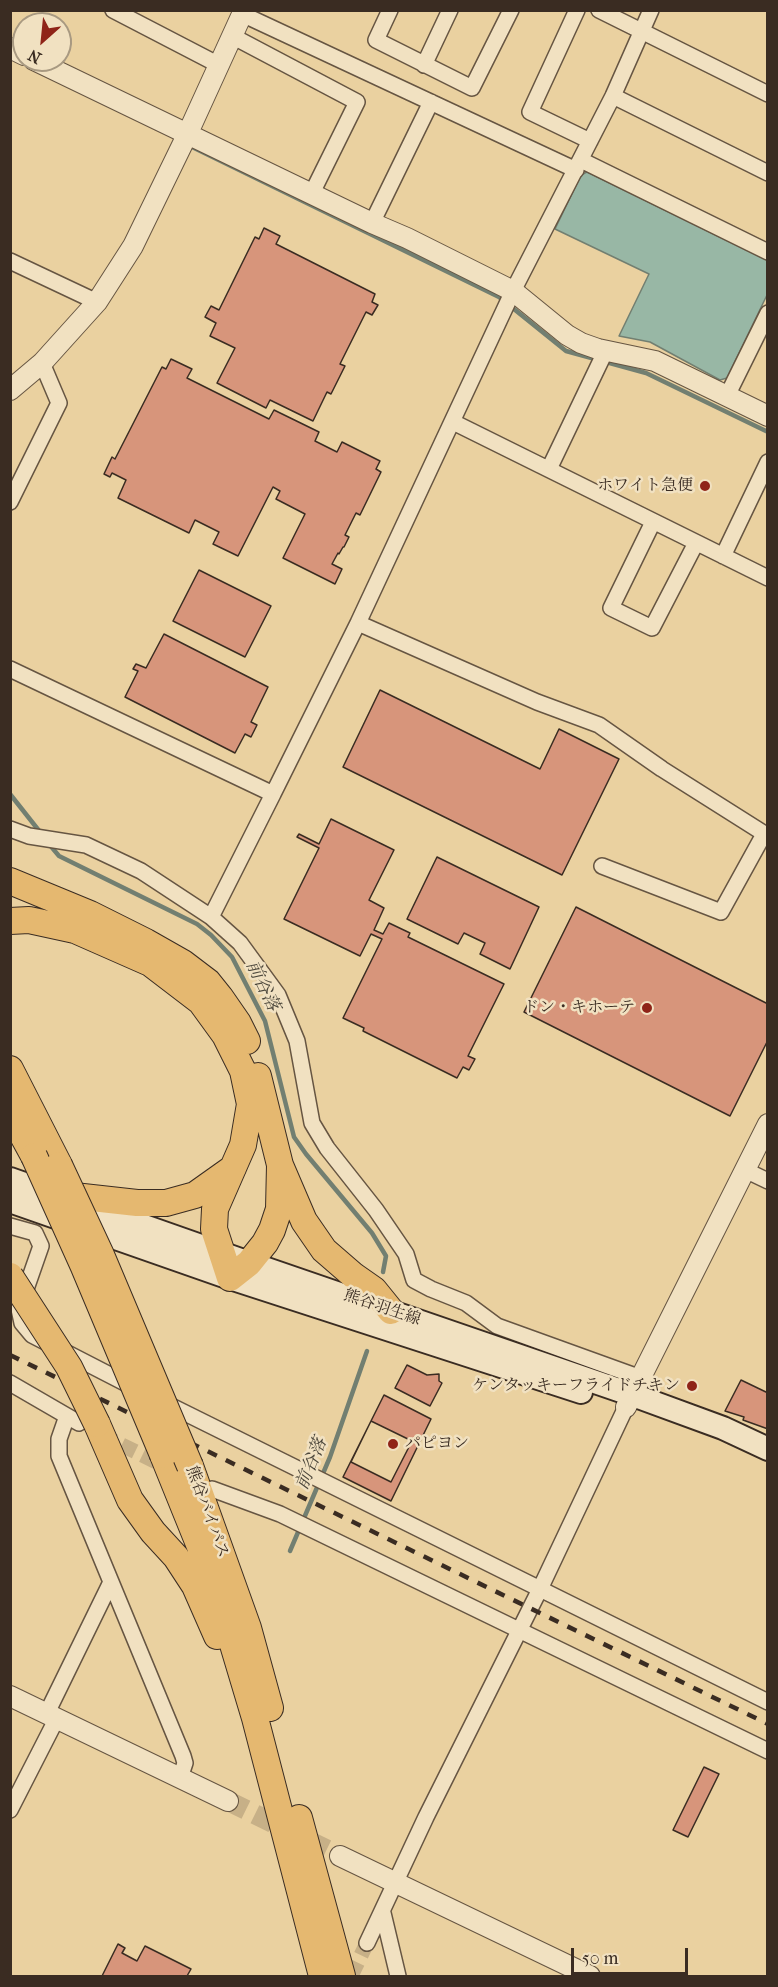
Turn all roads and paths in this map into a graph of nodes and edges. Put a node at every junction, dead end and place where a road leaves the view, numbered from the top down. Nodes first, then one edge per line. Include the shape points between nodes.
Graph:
1 (113, 10) edge
2 (390, 10) edge
3 (450, 10) edge
4 (511, 10) edge
5 (577, 10) edge
6 (598, 10) edge
7 (651, 10) edge
8 (243, 12) edge
9 (642, 32) junction
10 (232, 36) junction
11 (219, 65) junction
12 (424, 65) junction
13 (56, 72) edge
14 (768, 94) edge
15 (613, 96) junction
16 (431, 102) junction
17 (184, 141) junction
18 (590, 141) junction
19 (578, 165) junction
20 (768, 173) edge
21 (312, 193) junction
22 (372, 223) junction
23 (768, 252) edge
24 (10, 261) edge
25 (513, 291) junction
26 (97, 302) junction
27 (765, 323) edge
28 (606, 350) junction
29 (42, 363) junction
30 (10, 390) edge
31 (727, 396) junction
32 (768, 416) edge
33 (453, 422) junction
34 (768, 462) edge
35 (549, 469) junction
36 (10, 502) edge
37 (653, 522) junction
38 (696, 543) junction
39 (723, 556) junction
40 (768, 578) edge
41 (358, 622) junction
42 (10, 669) edge
43 (273, 794) junction
44 (10, 829) edge
45 (766, 835) edge
46 (602, 866) dead end
47 (10, 881) edge
48 (211, 917) junction
49 (10, 921) edge
50 (10, 1069) edge
51 (10, 1112) edge
52 (768, 1124) edge
53 (280, 1166) junction
54 (233, 1168) junction
55 (745, 1170) junction
56 (10, 1179) edge
57 (768, 1181) edge
58 (56, 1194) junction
59 (10, 1201) edge
60 (10, 1226) edge
61 (220, 1252) junction
62 (239, 1270) junction
63 (10, 1276) edge
64 (391, 1311) junction
65 (10, 1383) edge
66 (633, 1393) junction
67 (81, 1421) junction
68 (760, 1446) edge
69 (212, 1489) dead end
70 (111, 1582) junction
71 (540, 1589) junction
72 (520, 1629) junction
73 (10, 1696) edge
74 (768, 1702) edge
75 (52, 1716) junction
76 (255, 1718) junction
77 (768, 1750) edge
78 (180, 1778) junction
79 (228, 1801) tunnel mouth
80 (10, 1810) edge
81 (340, 1856) tunnel mouth
82 (395, 1882) junction
83 (383, 1913) junction
84 (367, 1943) tunnel mouth
85 (322, 1977) edge
86 (342, 1977) edge
87 (398, 1977) edge
88 (590, 1977) edge

1 - 11 street
2 - 12 street via 376,40
3 - 12 street
4 - 12 street via 471,88
5 - 18 street via 530,112
6 - 9 street
7 - 9 street
8 - 10 street
8 - 16 street
9 - 14 street
9 - 15 street
10 - 11 street
10 - 21 street via 357,102
11 - 17 street
13 - 17 street
15 - 18 street
15 - 20 street
16 - 19 street
16 - 22 street
17 - 21 street
17 - 26 street via 133,246
18 - 19 street
19 - 23 street
19 - 25 street
21 - 22 street
22 - 25 street
24 - 26 street
25 - 28 street via 567,335
25 - 33 street
26 - 29 street
27 - 31 street
28 - 31 street via 655,361
28 - 35 street
29 - 30 street
29 - 36 street via 59,403
31 - 32 street
33 - 35 street
33 - 41 street
34 - 39 street
35 - 37 street
37 - 38 street
37 - 38 street via 611,608 652,628
38 - 39 street
39 - 40 street
41 - 43 street
41 - 45 street via 537,702 599,725
42 - 43 street
43 - 48 street
44 - 48 street via 86,845 141,871
45 - 46 street via 721,912
47 - 53 highway via 146,942 207,982 249,1044
48 - 66 street via 240,943 278,995 297,1041 312,1123 406,1254 414,1280 466,1303 497,1326
49 - 54 highway via 29,920 75,930 150,963 201,1002 225,1035 243,1071 250,1104 243,1144
50 - 86 highway, 熊谷バイパス, bridge via 101,1255 190,1466 248,1628
51 - 76 highway, 熊谷バイパス, bridge via 84,1267 214,1581
52 - 55 street
53 - 62 highway via 279,1209 272,1230
53 - 64 highway via 304,1221 324,1250 374,1290
54 - 58 highway via 195,1195 166,1203
54 - 61 highway via 215,1209 214,1229
55 - 57 street
55 - 66 street
56 - 58 main road
58 - 61 main road
59 - 62 main road, 熊谷羽生線
60 - 71 street via 34,1233 41,1246 19,1309 22,1323 32,1335
61 - 62 highway
62 - 64 main road, 熊谷羽生線
62 - 66 main road, 熊谷羽生線
63 - 67 highway, bridge via 69,1367
64 - 66 main road, 熊谷羽生線
65 - 67 street
66 - 68 main road, 熊谷羽生線 via 721,1437
66 - 71 street
67 - 70 street via 59,1439 59,1456
67 - 76 highway via 130,1500 195,1586
69 - 72 street via 280,1514
70 - 75 street
70 - 78 street via 183,1756 185,1764
71 - 72 street
71 - 74 street
72 - 77 street
72 - 82 street
73 - 75 street
75 - 78 street
75 - 80 street
76 - 85 highway, 熊谷バイパス
78 - 79 street
81 - 82 street
82 - 83 street
82 - 88 street
83 - 84 street
83 - 87 street

